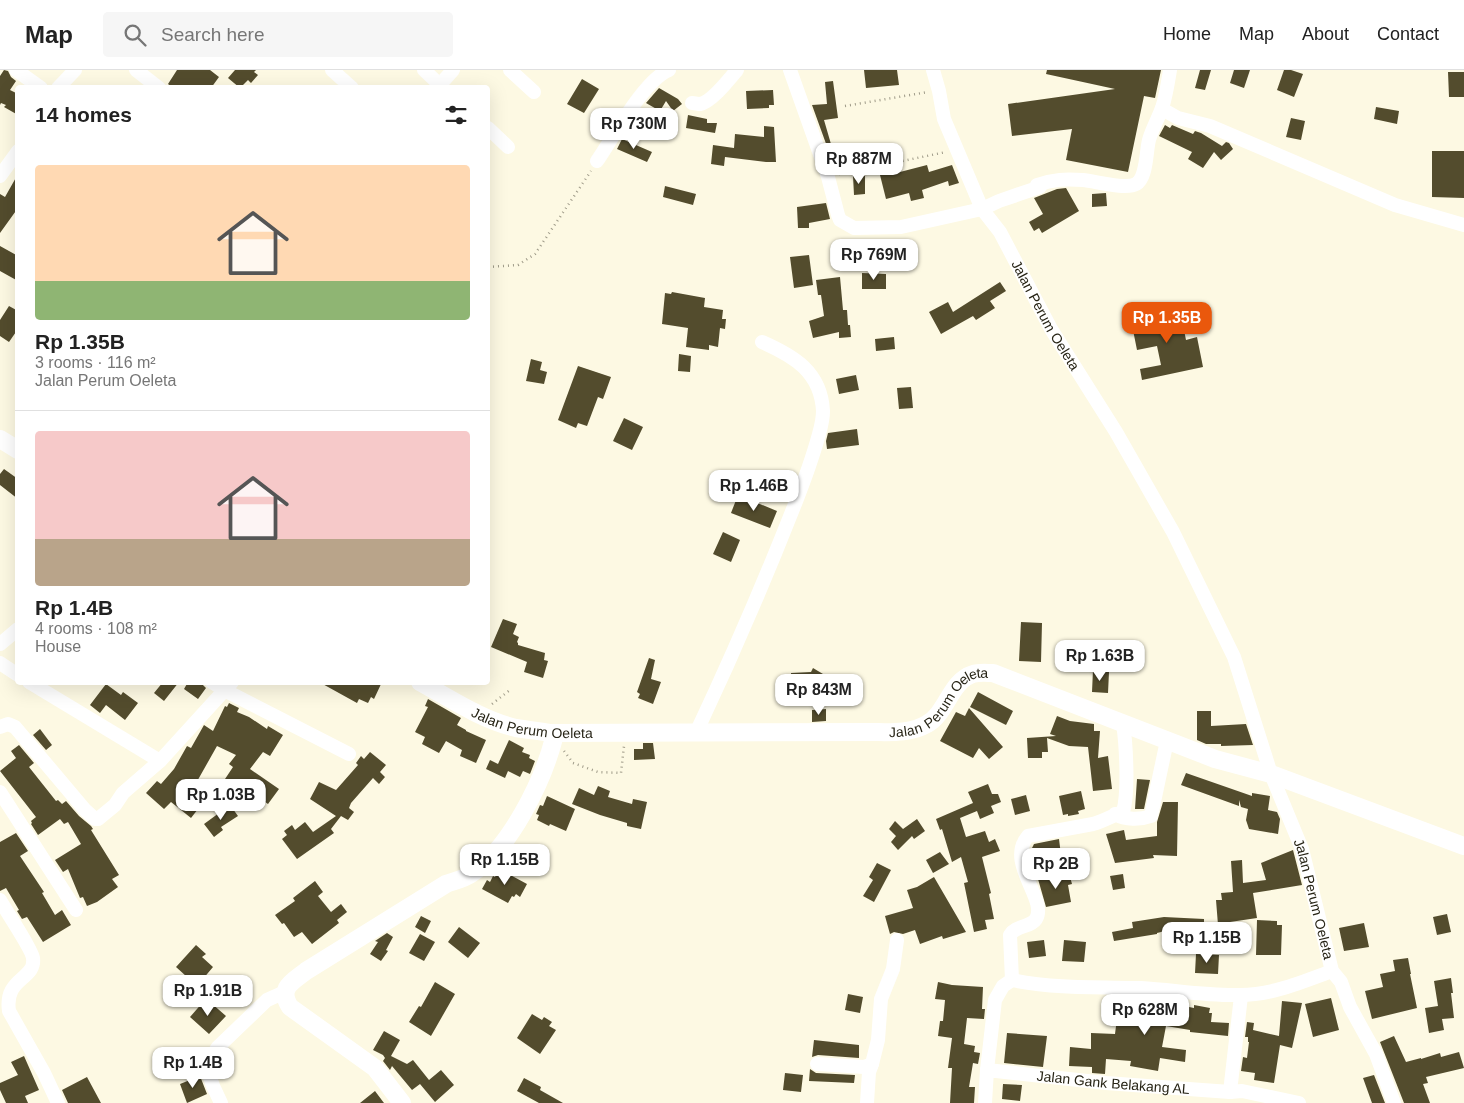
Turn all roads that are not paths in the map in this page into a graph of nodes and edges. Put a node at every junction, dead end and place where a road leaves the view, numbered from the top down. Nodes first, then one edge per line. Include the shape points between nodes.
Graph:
1 (16, 70) edge
2 (75, 70) edge
3 (136, 70) edge
4 (332, 70) edge
5 (424, 70) edge
6 (453, 70) edge
7 (510, 70) edge
8 (669, 70) edge
9 (737, 70) edge
10 (790, 70) edge
11 (934, 70) edge
12 (1170, 70) edge
13 (37, 85) edge
14 (61, 85) edge
15 (155, 85) edge
16 (349, 85) edge
17 (438, 85) edge
18 (442, 85) edge
19 (534, 92) dead end
20 (692, 103) dead end
21 (1162, 109) junction
22 (490, 130) edge
23 (508, 147) dead end
24 (15, 155) edge
25 (597, 161) road end
26 (0, 176) edge
27 (982, 209) junction
28 (1464, 225) edge
29 (762, 342) dead end
30 (0, 439) edge
31 (15, 448) edge
32 (15, 632) edge
33 (0, 644) edge
34 (0, 663) edge
35 (15, 673) edge
36 (34, 685) edge
37 (425, 685) edge
38 (229, 687) edge
39 (1123, 723) junction
40 (0, 727) edge
41 (696, 733) junction
42 (553, 735) junction
43 (1169, 742) junction
44 (349, 754) dead end
45 (160, 761) junction
46 (1271, 774) junction
47 (0, 792) edge
48 (12, 809) junction
49 (1115, 814) junction
50 (0, 817) edge
51 (1464, 846) edge
52 (0, 900) edge
53 (76, 910) dead end
54 (897, 940) dead end
55 (1332, 971) junction
56 (1012, 980) junction
57 (285, 992) junction
58 (1241, 996) junction
59 (817, 1064) dead end
60 (872, 1064) junction
61 (987, 1070) junction
62 (1230, 1092) junction
63 (58, 1103) edge
64 (221, 1103) edge
65 (402, 1103) edge
66 (867, 1103) edge
67 (985, 1103) edge
68 (1299, 1103) edge
69 (1394, 1103) edge

1 - 13 street
2 - 14 street
3 - 15 street
4 - 16 street
5 - 17 street
6 - 18 street
7 - 19 street
8 - 25 street via 662,73 639,98
9 - 20 street via 710,98 701,104
10 - 27 street via 828,176 840,220 854,228 901,226
11 - 27 street, Jalan Perum Oeleta via 944,119
12 - 21 street
21 - 27 street via 1149,140 1145,168 1134,185 1051,180
21 - 28 street via 1178,118 1210,126 1395,206
22 - 23 street
24 - 26 street
27 - 46 street, Jalan Perum Oeleta via 1000,232 1051,329 1116,432 1173,532 1234,657
29 - 41 street via 799,361 809,373 818,388 822,423 806,477 767,575
30 - 31 street
32 - 33 street
34 - 35 street
36 - 45 street
37 - 42 street, Jalan Perum Oeleta via 479,715 516,728
38 - 44 street
38 - 45 street
39 - 41 street, Jalan Perum Oeleta via 993,673 983,673 961,682 942,711 928,724 913,730
39 - 43 street, Jalan Perum Oeleta
39 - 49 street via 1125,806 1123,812
40 - 45 street via 8,724 15,727 95,819 104,815 124,792
41 - 42 street, Jalan Perum Oeleta
42 - 57 street via 550,753 527,807 488,860 471,874 446,884 306,970
43 - 46 street, Jalan Perum Oeleta
43 - 49 street via 1152,816 1142,820 1121,818
46 - 51 street
46 - 55 street, Jalan Perum Oeleta via 1302,849
47 - 48 street
48 - 50 street
48 - 53 street
49 - 56 street via 1094,824 1028,836 1023,841 1020,855 1038,911 1032,922 1013,930 1010,935
52 - 63 street via 33,956 29,973 10,991 9,1010
54 - 60 street via 893,969 881,999 878,1040
55 - 58 street via 1293,986
55 - 69 street, Jalan Perum Oeleta via 1341,982 1350,1007 1376,1054
56 - 58 street via 1074,988 1143,988
56 - 61 street via 1002,986 995,1000
57 - 64 street via 266,1000 210,1059 209,1074
57 - 65 street via 290,1007 374,1068
58 - 62 street
59 - 60 street via 864,1067
60 - 66 street via 868,1072
61 - 62 street, Jalan Gank Belakang AL
61 - 67 street
62 - 68 street, Jalan Gank Belakang AL

